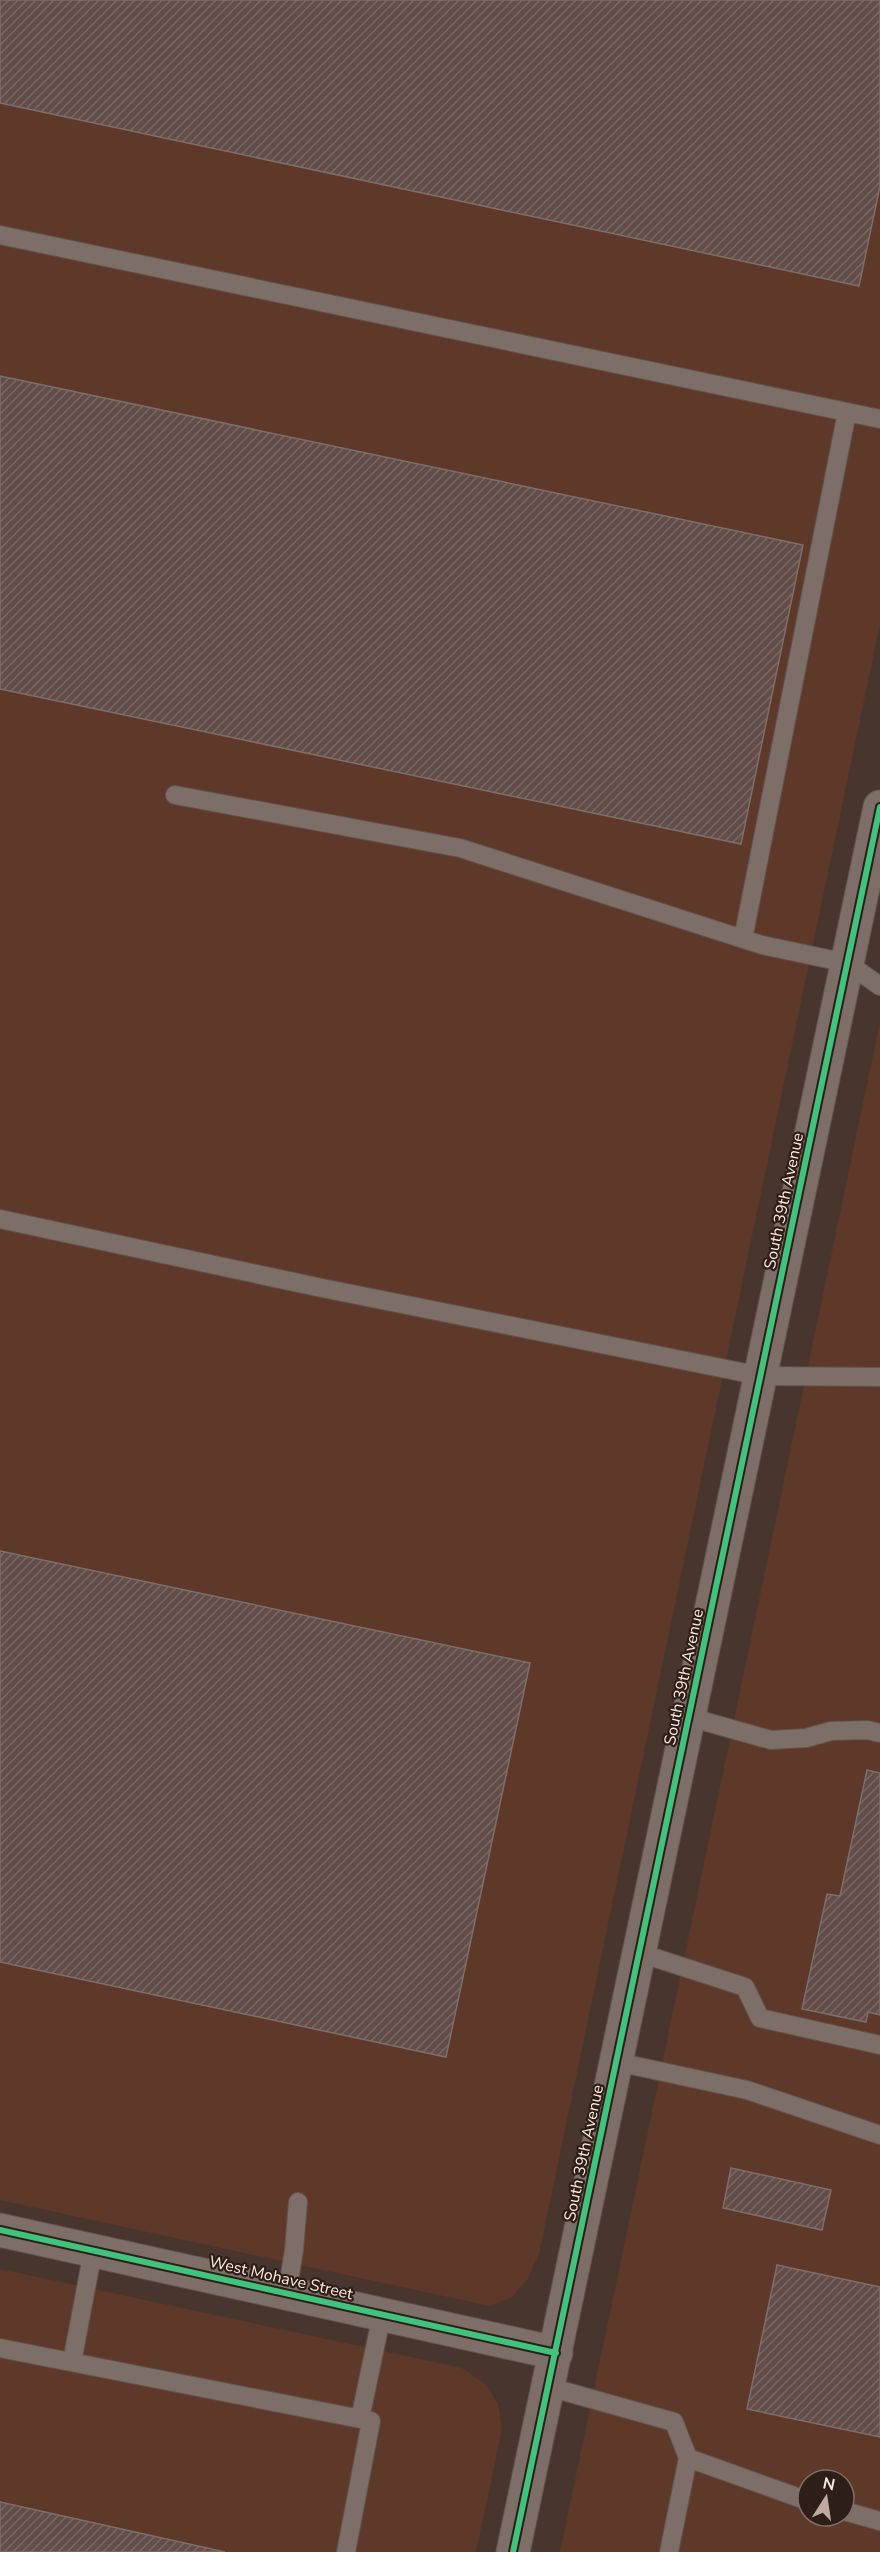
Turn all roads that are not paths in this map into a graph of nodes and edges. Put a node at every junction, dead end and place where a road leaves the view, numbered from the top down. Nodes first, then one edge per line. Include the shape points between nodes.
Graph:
1 (0, 235) edge
2 (847, 412) junction
3 (880, 419) edge
4 (175, 795) dead end
5 (880, 807) edge
6 (743, 939) junction
7 (847, 963) junction
8 (880, 986) edge
9 (0, 1218) edge
10 (760, 1376) junction
11 (880, 1377) edge
12 (689, 1717) junction
13 (880, 1733) edge
14 (640, 1953) junction
15 (880, 2045) edge
16 (617, 2062) junction
17 (880, 2135) edge
18 (298, 2202) dead end
19 (0, 2230) edge
20 (93, 2250) junction
21 (287, 2293) junction
22 (382, 2314) junction
23 (0, 2348) edge
24 (556, 2353) junction
25 (72, 2362) junction
26 (549, 2387) junction
27 (360, 2419) junction
28 (688, 2458) junction
29 (796, 2497) edge
30 (856, 2514) edge
31 (880, 2521) edge
32 (346, 2552) edge
33 (513, 2552) edge
34 (669, 2552) edge

1 - 2 lane
2 - 3 lane
2 - 6 lane
4 - 6 lane via 460,848
5 - 7 street, South 39th Avenue
6 - 7 lane
7 - 8 lane
7 - 10 street, South 39th Avenue
9 - 10 lane
10 - 11 lane
10 - 12 street, South 39th Avenue
12 - 13 lane via 771,1740 831,1731
12 - 14 street, South 39th Avenue
14 - 15 lane via 745,1987 760,2018
14 - 16 street, South 39th Avenue
16 - 17 lane via 747,2090
16 - 24 street, South 39th Avenue
18 - 21 lane
19 - 20 street, West Mohave Street
20 - 21 street, West Mohave Street
20 - 25 lane
21 - 22 street, West Mohave Street
22 - 24 street, West Mohave Street
22 - 27 lane
23 - 25 lane
24 - 26 street, South 39th Avenue
25 - 27 lane
26 - 28 lane via 674,2421
26 - 33 street, South 39th Avenue
27 - 32 lane via 371,2421
28 - 29 lane
28 - 34 lane
30 - 31 lane

